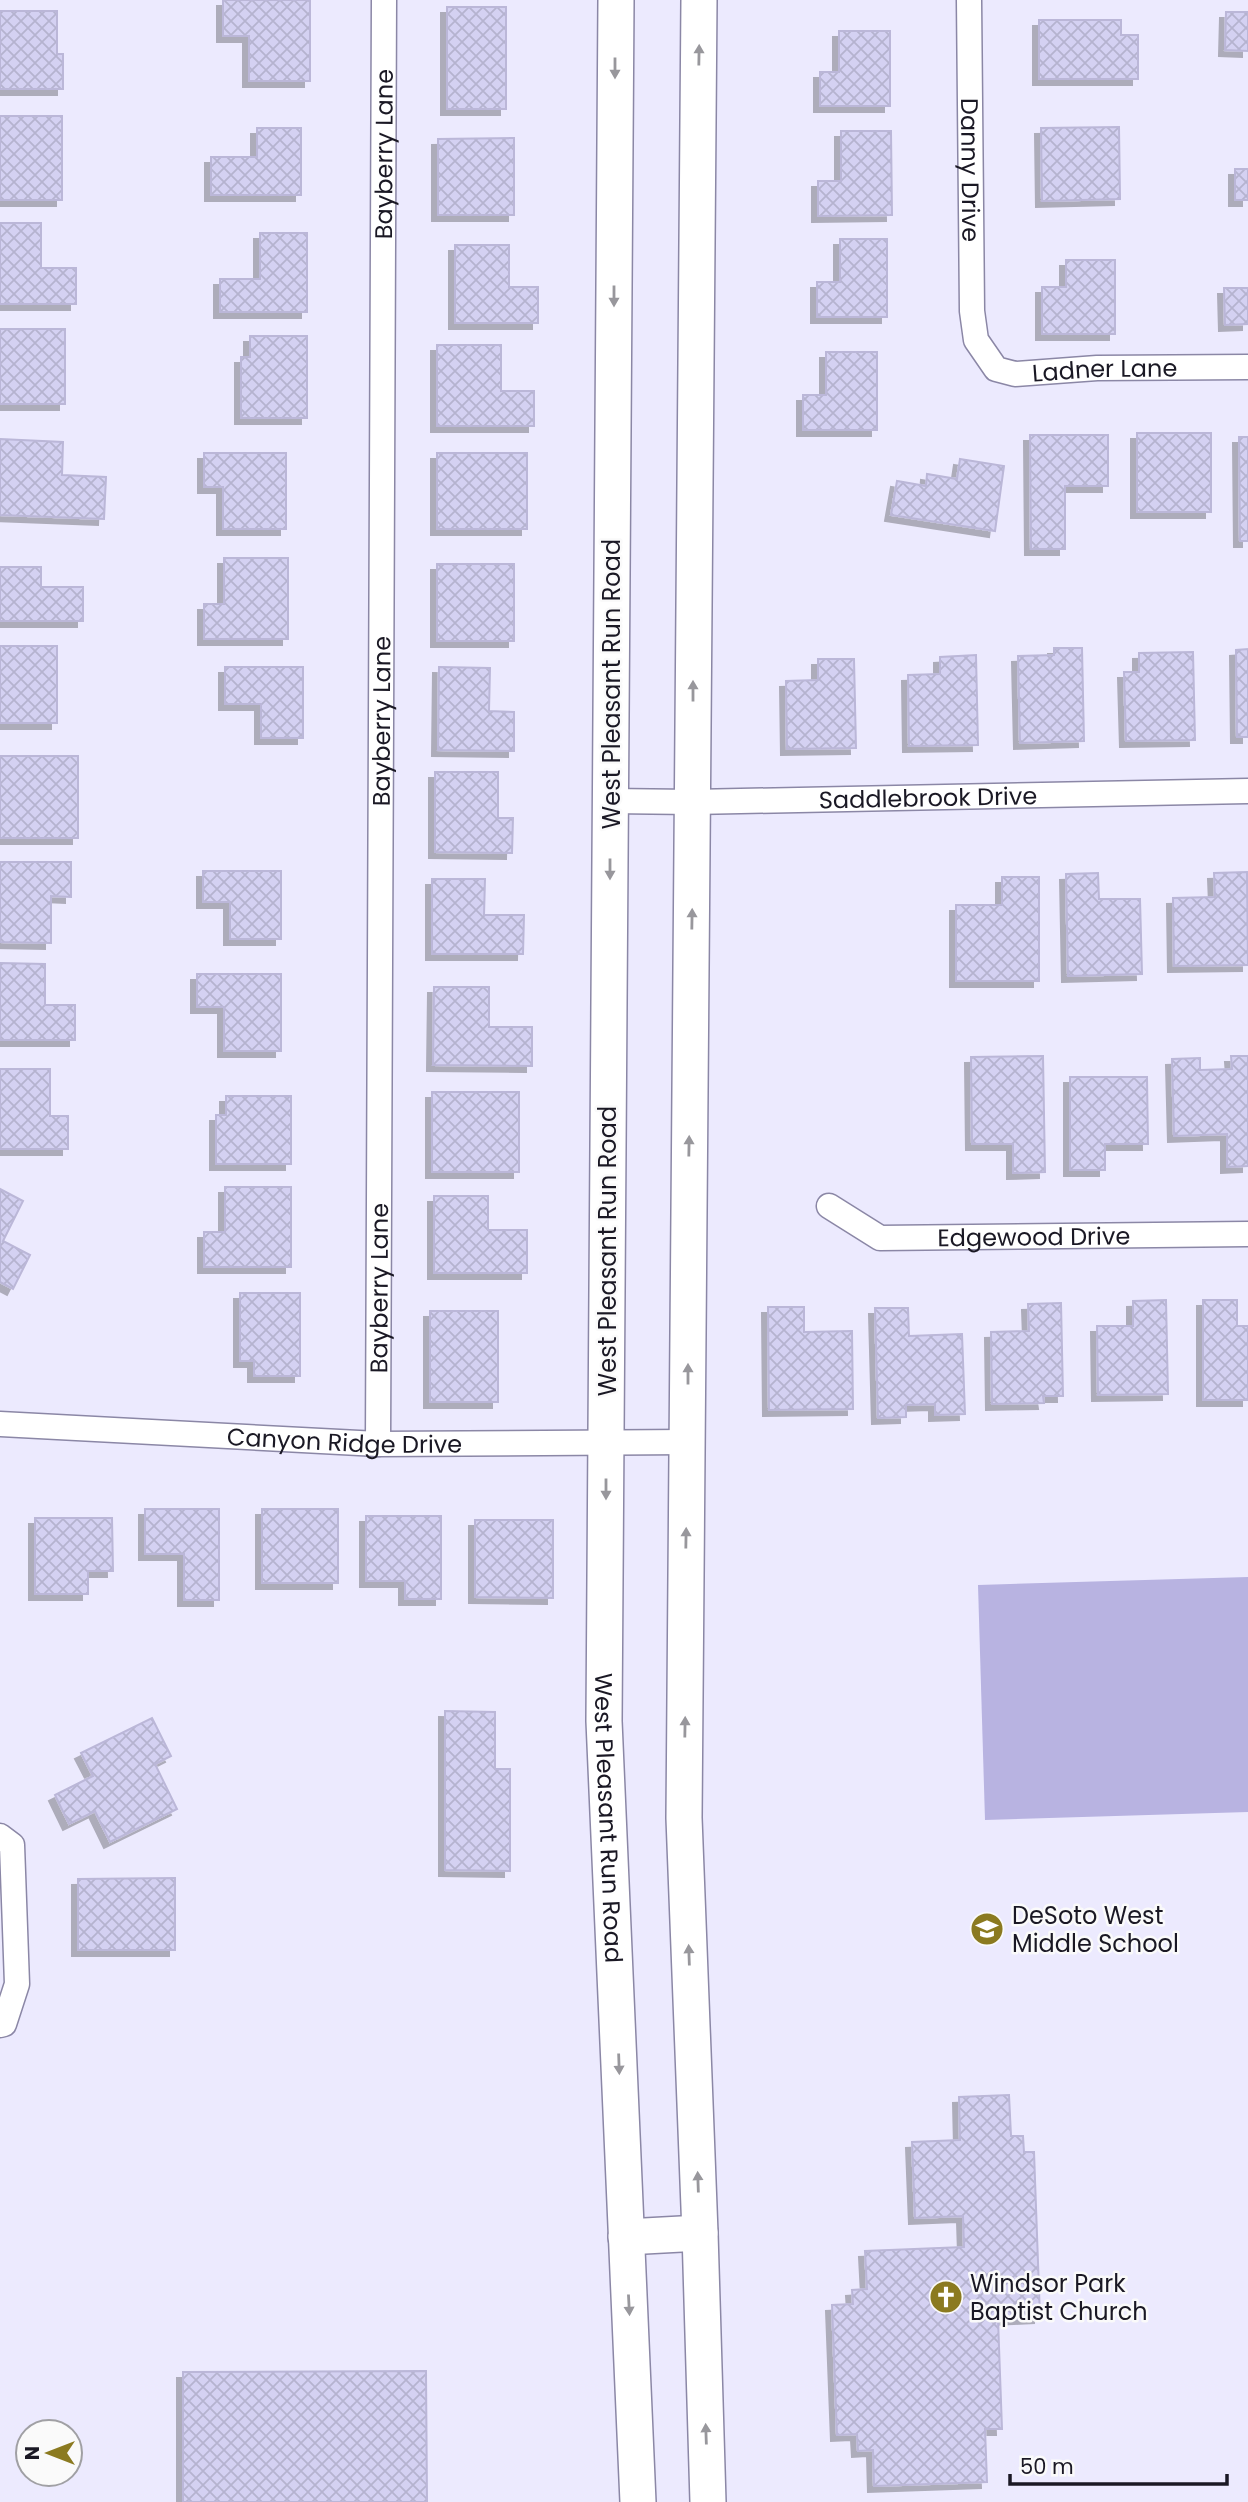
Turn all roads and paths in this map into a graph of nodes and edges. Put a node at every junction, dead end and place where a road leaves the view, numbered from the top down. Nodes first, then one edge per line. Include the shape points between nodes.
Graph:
1 (384, 0) edge
2 (616, 0) edge
3 (699, 0) edge
4 (969, 0) edge
5 (976, 340) joint
6 (1248, 367) edge
7 (1248, 791) edge
8 (610, 801) junction
9 (693, 803) junction
10 (829, 1206) dead end
11 (1248, 1234) edge
12 (0, 1424) edge
13 (606, 1442) junction
14 (687, 1442) junction
15 (378, 1444) junction
16 (0, 1836) edge
17 (0, 2025) edge
18 (700, 2233) junction
19 (626, 2237) junction
20 (638, 2502) edge
21 (708, 2502) edge

1 - 15 street, Bayberry Lane
2 -> 8 main road, West Pleasant Run Road
9 -> 3 main road
4 - 5 street, Danny Drive
5 - 6 street, Ladner Lane via 996,369 1015,374 1097,368
7 - 9 street, Saddlebrook Drive
8 - 9 street, Saddlebrook Drive
8 -> 13 main road, West Pleasant Run Road
14 -> 9 main road
10 - 11 street, Edgewood Drive via 880,1238
12 - 15 street, Canyon Ridge Drive
13 - 14 street, Canyon Ridge Drive
13 - 15 street, Canyon Ridge Drive
13 -> 19 main road, West Pleasant Run Road via 604,1721
18 -> 14 main road via 684,1818
16 - 17 street via 12,1845 17,1984
18 - 19 main road
21 -> 18 main road
19 -> 20 main road, West Pleasant Run Road

